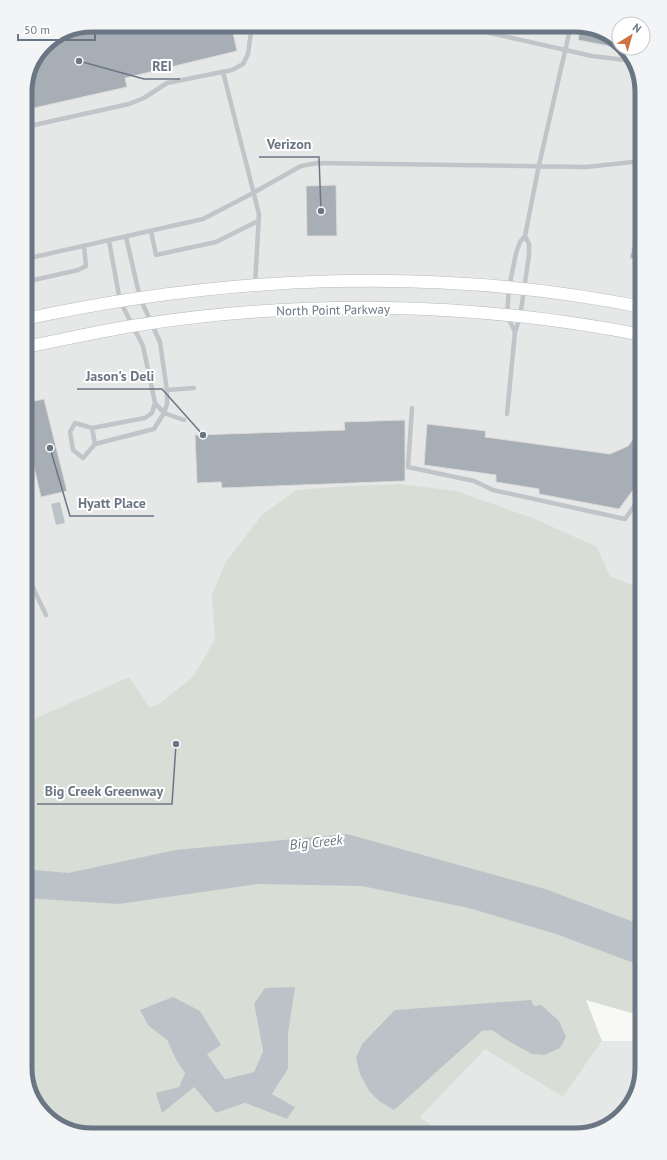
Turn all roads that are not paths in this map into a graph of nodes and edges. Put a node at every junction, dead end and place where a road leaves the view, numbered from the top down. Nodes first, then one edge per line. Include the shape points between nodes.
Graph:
1 (251, 32) edge
2 (486, 32) edge
3 (569, 32) edge
4 (565, 50) junction
5 (626, 60) edge
6 (223, 72) junction
7 (32, 125) edge
8 (635, 162) edge
9 (539, 165) junction
10 (253, 193) junction
11 (258, 221) junction
12 (151, 231) junction
13 (525, 236) junction
14 (126, 237) junction
15 (109, 240) junction
16 (84, 246) junction
17 (32, 257) edge
18 (32, 280) edge
19 (255, 285) junction
20 (509, 288) junction
21 (525, 290) junction
22 (140, 298) junction
23 (120, 301) junction
24 (635, 306) edge
25 (507, 315) junction
26 (520, 317) junction
27 (32, 318) edge
28 (152, 324) junction
29 (133, 326) junction
30 (515, 332) junction
31 (635, 333) edge
32 (32, 346) edge
33 (194, 388) dead end
34 (167, 390) junction
35 (155, 403) junction
36 (412, 408) dead end
37 (164, 413) junction
38 (507, 414) dead end
39 (184, 420) dead end
40 (92, 428) junction
41 (95, 444) junction
42 (635, 505) edge
43 (32, 585) edge
44 (46, 615) dead end

1 - 6 lane via 248,54 243,64
2 - 4 lane
3 - 4 lane
4 - 5 lane
4 - 9 lane
6 - 7 lane via 167,83 144,98 129,104
6 - 10 lane
8 - 9 lane via 586,167
9 - 10 lane via 317,163 301,166
9 - 13 lane
10 - 11 lane via 259,214
10 - 12 lane via 204,219
11 - 12 lane via 216,242 156,255
11 - 19 lane
12 - 14 lane
13 - 20 lane via 516,253
13 - 21 lane via 529,244
14 - 15 lane
14 - 22 lane
15 - 16 lane
15 - 23 lane
16 - 17 lane
16 - 18 lane via 86,266
19 - 20 street, North Point Parkway via 376,281
19 - 22 street, North Point Parkway
20 - 21 street, North Point Parkway
20 - 25 lane
21 - 24 street, North Point Parkway
21 - 26 lane
22 - 23 street, North Point Parkway
22 - 28 lane
23 - 27 street, North Point Parkway
23 - 29 lane
25 - 26 street, North Point Parkway
25 - 28 street, North Point Parkway via 418,309 345,308 257,312
25 - 30 lane
26 - 30 lane
26 - 31 street, North Point Parkway
28 - 29 street, North Point Parkway
28 - 34 lane via 160,342
29 - 32 street, North Point Parkway
29 - 35 lane via 143,346
30 - 38 lane
33 - 34 lane
34 - 37 lane
35 - 37 lane
35 - 40 lane via 152,413 145,418
36 - 42 lane via 408,467 474,481 493,490 625,519
37 - 39 lane
37 - 41 lane via 154,429
40 - 41 lane
40 - 41 lane via 75,422 70,432 73,450 83,458
43 - 44 lane

